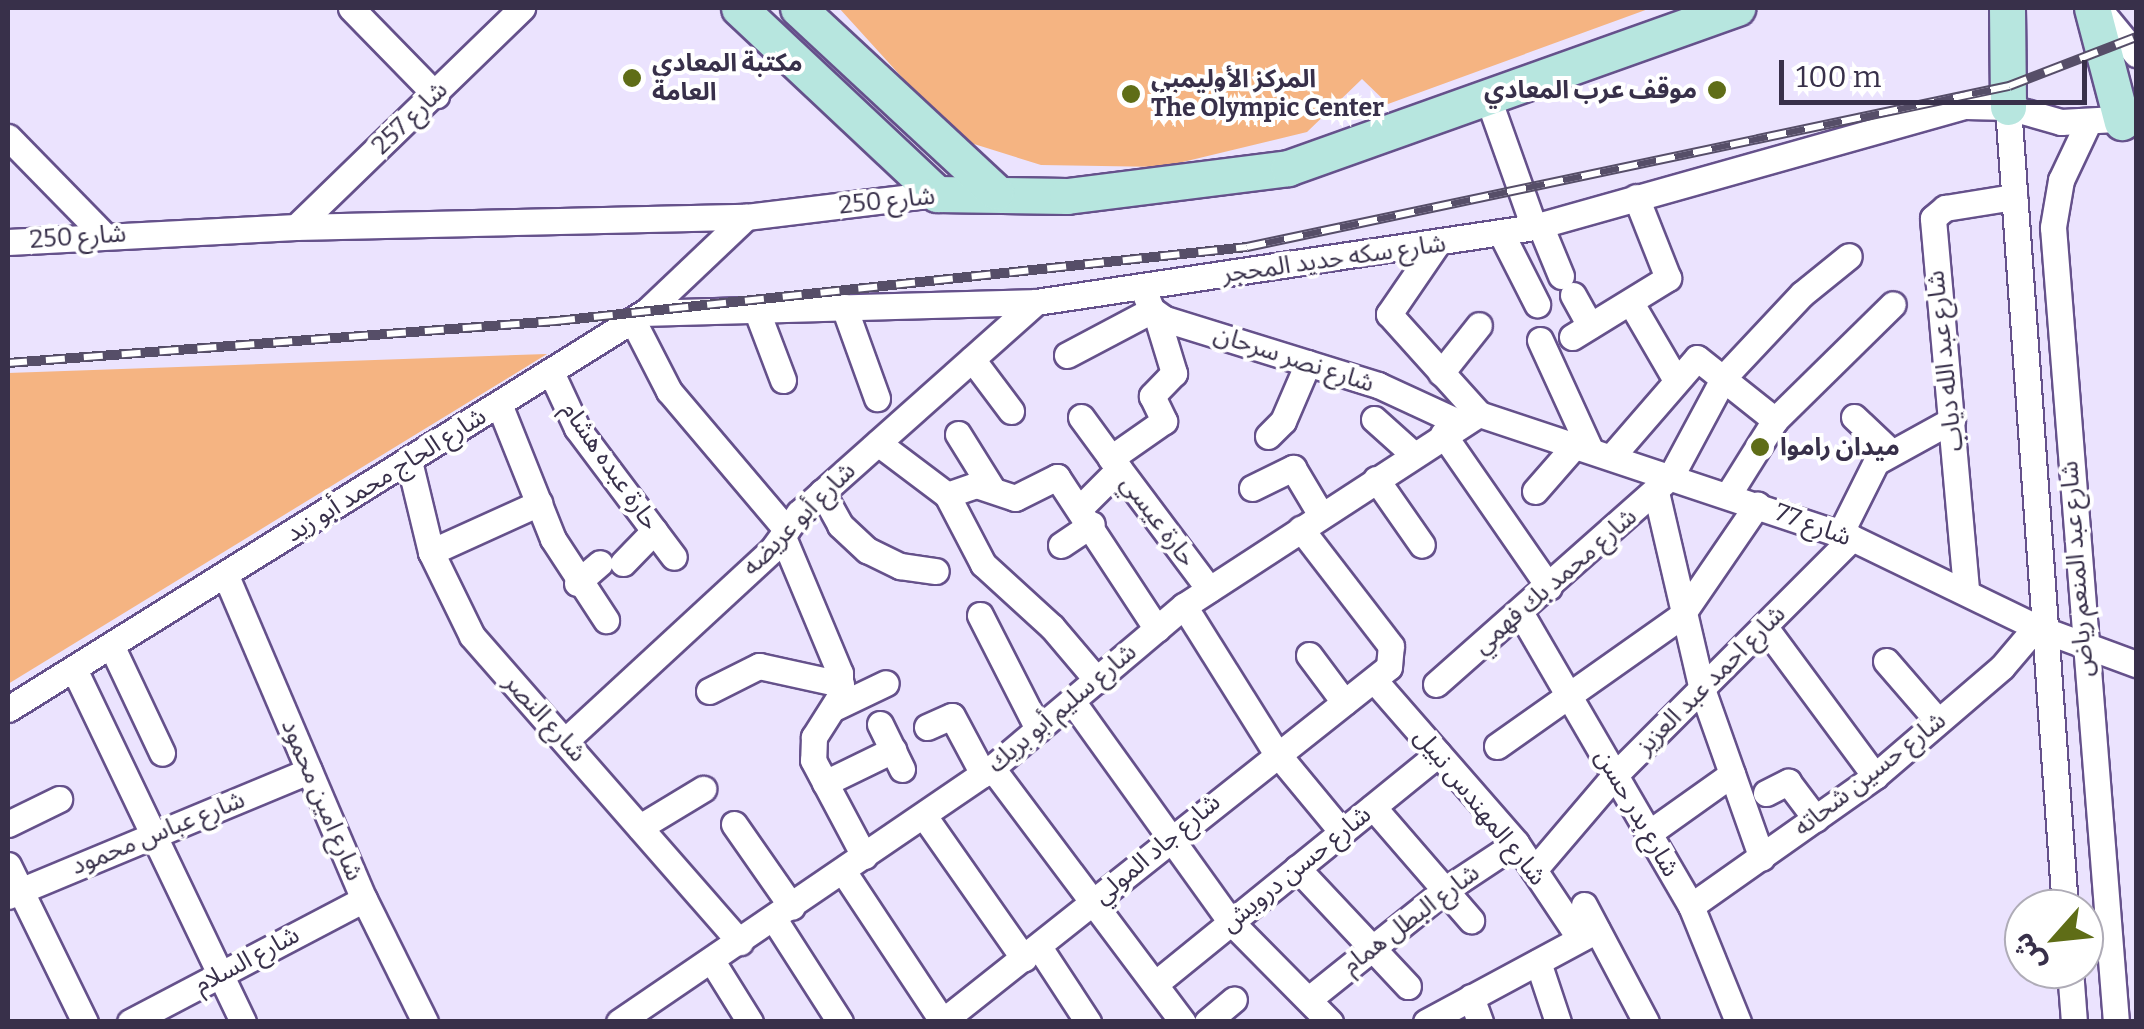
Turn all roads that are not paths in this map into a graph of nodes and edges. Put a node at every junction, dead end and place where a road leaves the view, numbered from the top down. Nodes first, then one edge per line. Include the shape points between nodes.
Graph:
1 (350, 8) edge
2 (522, 8) edge
3 (739, 8) edge
4 (798, 8) edge
5 (1737, 8) edge
6 (2008, 8) edge
7 (2095, 8) edge
8 (2136, 54) edge
9 (436, 95) junction
10 (1488, 98) junction
11 (2008, 108) junction
12 (2121, 123) edge
13 (8, 137) edge
14 (996, 192) junction
15 (937, 194) junction
16 (1636, 197) junction
17 (2014, 197) junction
18 (746, 217) junction
19 (296, 226) junction
20 (1537, 226) junction
21 (1500, 233) junction
22 (102, 234) junction
23 (8, 242) edge
24 (1437, 244) junction
25 (1850, 256) dead end
26 (1036, 302) junction
27 (1631, 302) junction
28 (1150, 304) junction
29 (1538, 304) dead end
30 (1893, 304) dead end
31 (844, 307) junction
32 (756, 308) junction
33 (639, 317) junction
34 (1479, 325) dead end
35 (1540, 340) dead end
36 (1067, 355) dead end
37 (972, 359) junction
38 (1308, 363) junction
39 (551, 372) junction
40 (1441, 372) junction
41 (1724, 377) junction
42 (783, 380) dead end
43 (1676, 380) junction
44 (877, 398) dead end
45 (500, 404) junction
46 (1010, 411) dead end
47 (1081, 416) dead end
48 (1854, 417) dead end
49 (1374, 419) dead end
50 (1775, 420) junction
51 (1952, 420) junction
52 (1460, 424) junction
53 (958, 434) dead end
54 (1268, 436) dead end
55 (878, 443) junction
56 (1593, 448) junction
57 (1892, 452) junction
58 (1414, 454) junction
59 (409, 461) junction
60 (1115, 464) junction
61 (1376, 479) junction
62 (1663, 484) junction
63 (990, 487) junction
64 (1252, 488) dead end
65 (1535, 491) dead end
66 (822, 492) junction
67 (544, 493) junction
68 (948, 495) junction
69 (1728, 495) junction
70 (1757, 505) junction
71 (1087, 516) junction
72 (1311, 522) junction
73 (654, 531) junction
74 (785, 534) junction
75 (1846, 536) junction
76 (1061, 545) dead end
77 (1422, 545) dead end
78 (431, 552) junction
79 (674, 557) dead end
80 (936, 570) dead end
81 (226, 576) junction
82 (577, 583) junction
83 (1549, 587) junction
84 (1209, 590) junction
85 (1966, 590) junction
86 (1184, 606) junction
87 (1520, 612) junction
88 (980, 615) dead end
89 (1681, 616) junction
90 (606, 620) dead end
91 (1764, 626) junction
92 (2039, 628) junction
93 (1157, 629) junction
94 (2082, 644) junction
95 (112, 647) junction
96 (1309, 655) dead end
97 (1886, 661) dead end
98 (2136, 664) edge
99 (74, 669) junction
100 (1097, 680) junction
101 (1374, 680) junction
102 (886, 683) dead end
103 (1436, 684) dead end
104 (1702, 689) junction
105 (709, 692) dead end
106 (839, 695) junction
107 (1568, 696) junction
108 (1072, 701) junction
109 (1344, 702) junction
110 (8, 710) edge
111 (1938, 721) junction
112 (880, 724) dead end
113 (927, 727) dead end
114 (1038, 729) junction
115 (565, 741) junction
116 (1497, 746) dead end
117 (1275, 752) junction
118 (162, 753) dead end
119 (1438, 754) junction
120 (309, 771) junction
121 (988, 771) junction
122 (1732, 774) junction
123 (1615, 776) junction
124 (1875, 776) junction
125 (825, 783) junction
126 (703, 789) dead end
127 (1766, 793) dead end
128 (59, 799) dead end
129 (1373, 807) junction
130 (924, 816) junction
131 (1816, 819) junction
132 (8, 824) edge
133 (734, 824) dead end
134 (640, 827) junction
135 (1342, 832) junction
136 (1649, 834) junction
137 (153, 835) junction
138 (1170, 838) junction
139 (1516, 843) junction
140 (1762, 858) junction
141 (854, 864) junction
142 (8, 865) edge
143 (1297, 868) junction
144 (1534, 870) junction
145 (2064, 889) edge
146 (1445, 890) junction
147 (14, 893) edge
148 (364, 898) junction
149 (1093, 902) junction
150 (1584, 905) dead end
151 (1691, 906) junction
152 (783, 913) junction
153 (1471, 920) dead end
154 (1231, 922) junction
155 (1589, 934) junction
156 (740, 942) junction
157 (1371, 946) junction
158 (1031, 953) junction
159 (712, 961) junction
160 (1538, 962) junction
161 (219, 974) junction
162 (1154, 984) junction
163 (1408, 986) dead end
164 (2072, 989) edge
165 (1234, 999) dead end
166 (1309, 999) junction
167 (1476, 1009) edge
168 (651, 1012) edge
169 (158, 1015) edge
170 (420, 1020) edge
171 (943, 1021) edge
172 (85, 1022) edge
173 (130, 1022) edge
174 (243, 1022) edge
175 (619, 1022) edge
176 (750, 1022) edge
177 (840, 1022) edge
178 (1088, 1022) edge
179 (1183, 1022) edge
180 (1207, 1022) edge
181 (1330, 1022) edge
182 (1426, 1022) edge
183 (1558, 1022) edge
184 (1646, 1022) edge
185 (1738, 1022) edge
186 (2074, 1022) edge
187 (2116, 1022) edge

1 - 9 street
2 - 9 street, شارع 257
3 - 15 street
4 - 14 street
5 - 10 street, شارع 250
6 - 11 street
7 - 8 street
7 - 12 street
9 - 19 street, شارع 257
10 - 14 street, شارع 250 via 1288,168 1067,196
10 - 20 street
11 - 12 street
11 - 16 street, شارع سكه حديد المحجر via 1965,106 1915,116
11 - 17 street, شارع عبد المنعم رياض
12 - 94 street, شارع عبد المنعم رياض via 2061,180 2054,227
13 - 22 street
14 - 15 street, شارع 250
15 - 18 street, شارع 250
16 - 20 street, شارع سكه حديد المحجر
16 - 27 street via 1668,278
17 - 51 street, شارع عبد الله دياب via 1945,208 1933,218
17 - 92 street, شارع عبد المنعم رياض
18 - 19 street, شارع 250
18 - 33 street, شارع الحاج محمد أبو زيد
19 - 22 street, شارع 250
20 - 21 street, شارع سكه حديد المحجر
20 - 27 street via 1581,332
21 - 24 street, شارع سكه حديد المحجر
21 - 29 street
22 - 23 street, شارع 250
24 - 28 street, شارع سكه حديد المحجر
24 - 40 street via 1390,310
25 - 41 street via 1802,294
26 - 28 street, شارع سكه حديد المحجر
26 - 31 street, شارع سكه حديد المحجر
26 - 37 street, شارع أبو عريضه
27 - 43 street
28 - 36 street
28 - 38 street, شارع نصر سرحان
28 - 60 street, حارة عيسي via 1174,372 1152,396 1164,421
30 - 50 street
31 - 32 street, شارع سكه حديد المحجر
31 - 44 street
32 - 33 street, شارع سكه حديد المحجر
32 - 42 street
33 - 39 street, شارع الحاج محمد أبو زيد
33 - 74 street via 669,391
34 - 40 street
35 - 56 street
37 - 46 street
37 - 55 street, شارع أبو عريضه
38 - 52 street, شارع نصر سرحان via 1378,385
38 - 54 street via 1283,422
39 - 45 street, شارع الحاج محمد أبو زيد
39 - 73 street, حارة عبده هشام via 577,428
40 - 52 street
41 - 43 street via 1697,358
41 - 50 street
41 - 62 street
43 - 56 street
45 - 59 street, شارع الحاج محمد أبو زيد
45 - 67 street
47 - 60 street
48 - 57 street
49 - 58 street
50 - 69 street
51 - 57 street
51 - 85 street, شارع عبد الله دياب
52 - 56 street, شارع 77
52 - 58 street, شارع سليم أبو بريك
52 - 83 street
53 - 63 street
55 - 66 street, شارع أبو عريضه
55 - 68 street
56 - 62 street, شارع 77
56 - 65 street
57 - 75 street via 1864,477
58 - 61 street, شارع سليم أبو بريك
59 - 78 street, شارع النصر
59 - 81 street, شارع الحاج محمد أبو زيد
60 - 71 street
60 - 84 street, حارة عيسي
61 - 72 street, شارع سليم أبو بريك
61 - 77 street
62 - 69 street, شارع 77
62 - 83 street, شارع محمد بك فهمي
62 - 89 street
63 - 68 street
63 - 71 street via 1015,498 1056,477
64 - 72 street via 1293,468
66 - 74 street, شارع أبو عريضه
66 - 80 street via 866,550 900,566
67 - 78 street
67 - 82 street
68 - 100 street via 984,564
69 - 70 street, شارع 77
70 - 75 street, شارع 77
70 - 89 street
71 - 76 street
71 - 93 street
72 - 84 street, شارع سليم أبو بريك
72 - 101 street via 1391,646 1393,661
73 - 79 street, حارة عبده هشام
73 - 82 street
74 - 106 street
74 - 115 street, شارع أبو عريضه
75 - 85 street, شارع 77
75 - 91 street, شارع احمد عبد العزيز
78 - 115 street, شارع النصر via 472,636
81 - 95 street, شارع الحاج محمد أبو زيد
81 - 120 street, شارع امين محمود
82 - 90 street
83 - 87 street, شارع محمد بك فهمي
84 - 86 street, شارع سليم أبو بريك
85 - 92 street, شارع 77
86 - 93 street, شارع سليم أبو بريك
86 - 117 street
87 - 103 street, شارع محمد بك فهمي
87 - 107 street, شارع بدر حسن
88 - 114 street
89 - 104 street
89 - 107 street
91 - 104 street, شارع احمد عبد العزيز
91 - 124 street
92 - 94 street, شارع 77
92 - 111 street, شارع حسين شحاته
92 - 145 street, شارع عبد المنعم رياض
93 - 100 street, شارع سليم أبو بريك
94 - 98 street, شارع 77
94 - 187 street, شارع عبد المنعم رياض
95 - 99 street, شارع الحاج محمد أبو زيد
95 - 118 street
96 - 109 street
97 - 111 street
99 - 110 street, شارع الحاج محمد أبو زيد
99 - 137 street
100 - 108 street, شارع سليم أبو بريك
101 - 109 street, شارع جاد المولي
101 - 119 street, شارع المهندس نبيل
102 - 106 street
104 - 122 street
104 - 123 street, شارع احمد عبد العزيز
105 - 106 street via 759,666
106 - 125 street via 811,752
107 - 116 street
107 - 123 street, شارع بدر حسن
108 - 114 street, شارع سليم أبو بريك
108 - 138 street
109 - 117 street, شارع جاد المولي
111 - 124 street, شارع حسين شحاته
112 - 125 street via 897,760
113 - 121 street via 952,716
114 - 121 street, شارع سليم أبو بريك
115 - 134 street, شارع النصر
117 - 135 street
117 - 138 street, شارع جاد المولي
119 - 129 street, شارع حسن درويش
119 - 139 street, شارع المهندس نبيل
120 - 137 street, شارع عباس محمود
120 - 148 street, شارع امين محمود
121 - 130 street, شارع سليم أبو بريك
121 - 149 street
122 - 136 street
122 - 140 street
123 - 136 street, شارع بدر حسن
123 - 144 street, شارع احمد عبد العزيز
124 - 131 street, شارع حسين شحاته
125 - 141 street
126 - 134 street
127 - 131 street via 1788,782
128 - 132 street
129 - 135 street, شارع حسن درويش
129 - 146 street
130 - 141 street, شارع سليم أبو بريك
130 - 158 street
131 - 140 street, شارع حسين شحاته
133 - 152 street
134 - 156 street, شارع النصر
135 - 143 street, شارع حسن درويش
136 - 151 street, شارع بدر حسن
137 - 147 street, شارع عباس محمود
137 - 161 street
138 - 149 street, شارع جاد المولي
138 - 154 street
139 - 144 street, شارع المهندس نبيل
139 - 146 street, شارع البطل همام
140 - 151 street, شارع حسين شحاته
141 - 152 street, شارع سليم أبو بريك
141 - 171 street
142 - 147 street
143 - 154 street, شارع حسن درويش
143 - 157 street
144 - 155 street, شارع المهندس نبيل
146 - 153 street
146 - 157 street, شارع البطل همام
147 - 172 street
148 - 161 street, شارع السلام
148 - 170 street, شارع امين محمود
149 - 158 street, شارع جاد المولي
149 - 162 street
150 - 155 street
151 - 185 street, شارع بدر حسن
152 - 156 street, شارع سليم أبو بريك
152 - 177 street
154 - 162 street, شارع حسن درويش
154 - 166 street
155 - 160 street
155 - 184 street
156 - 159 street, شارع سليم أبو بريك
157 - 163 street
157 - 166 street, شارع البطل همام
158 - 171 street, شارع جاد المولي
158 - 178 street
159 - 168 street, شارع سليم أبو بريك
159 - 176 street
160 - 167 street
160 - 183 street
161 - 169 street, شارع السلام
161 - 174 street
162 - 179 street
164 - 186 street
165 - 180 street
166 - 181 street
167 - 182 street
168 - 175 street, شارع سليم أبو بريك
169 - 173 street, شارع السلام

